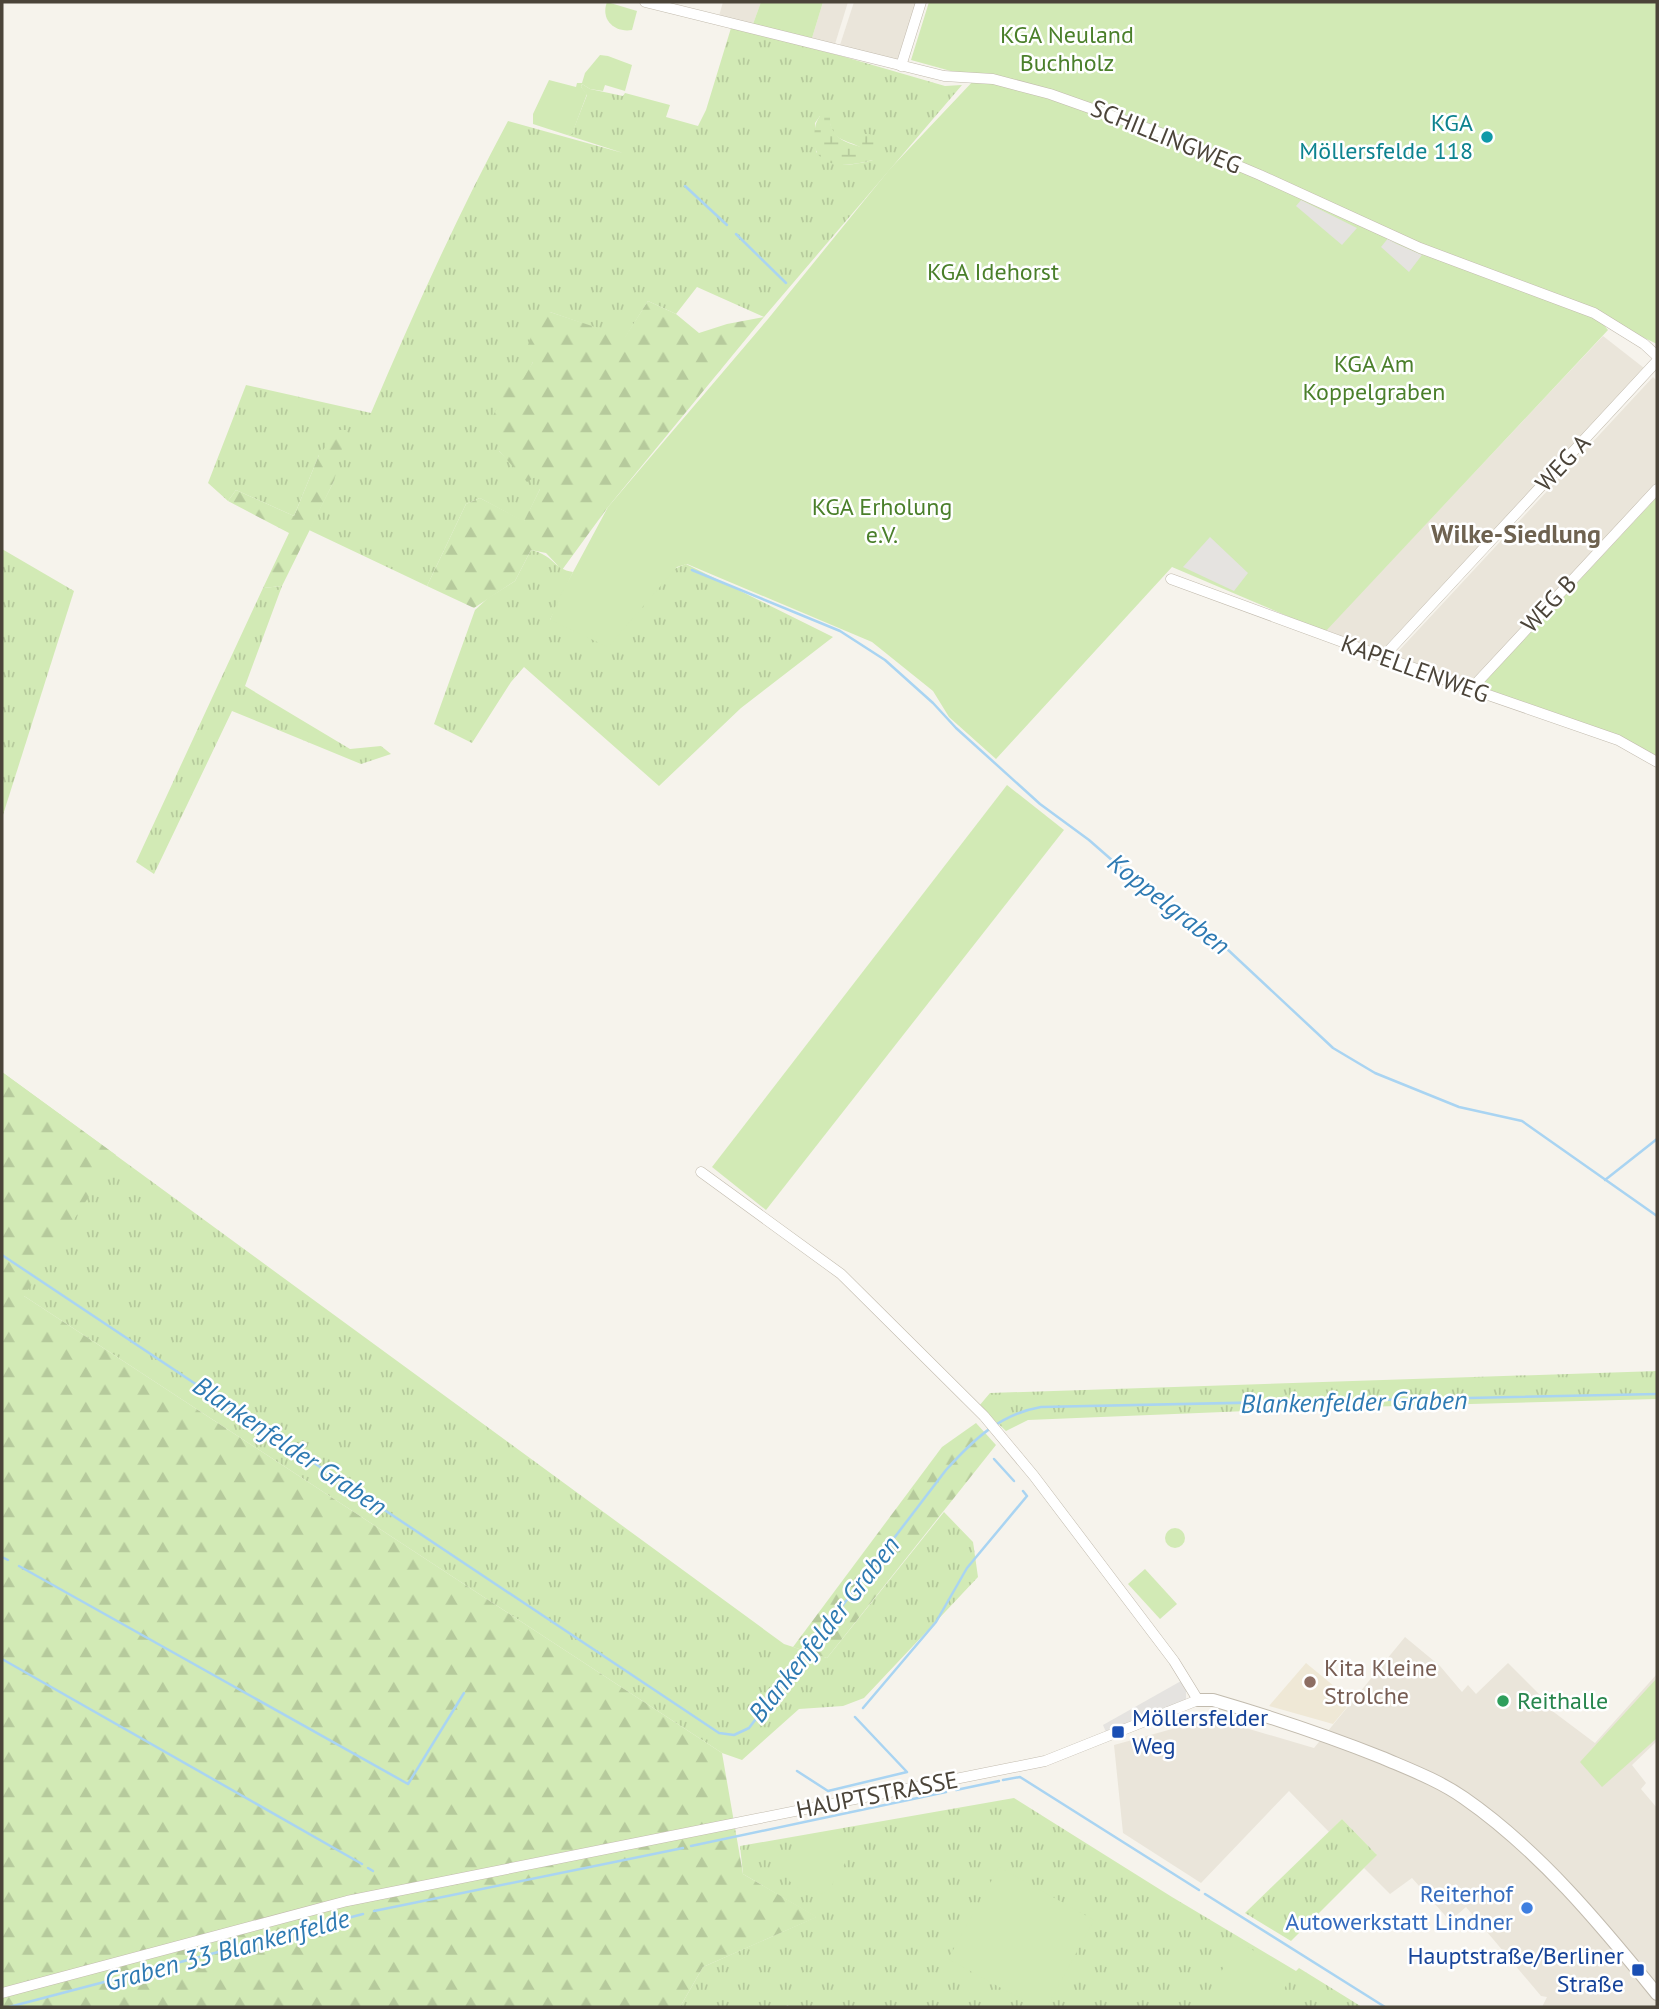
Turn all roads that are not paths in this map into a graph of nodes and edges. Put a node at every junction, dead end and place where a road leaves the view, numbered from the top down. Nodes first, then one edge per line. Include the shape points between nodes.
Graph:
1 (645, 2) edge
2 (921, 2) edge
3 (901, 66) junction
4 (1657, 356) edge
5 (1657, 361) edge
6 (1657, 489) edge
7 (1171, 579) dead end
8 (1383, 657) junction
9 (1471, 689) junction
10 (1657, 762) edge
11 (701, 1172) dead end
12 (1198, 1700) junction
13 (2, 1993) edge
14 (1657, 1994) edge

1 - 3 street, SCHILLINGWEG
2 - 3 street
3 - 4 street, SCHILLINGWEG via 944,76 993,79 1097,108 1222,158 1420,248 1594,313
5 - 8 street, WEG A
6 - 9 street, WEG B
7 - 8 street, KAPELLENWEG
8 - 9 street, KAPELLENWEG
9 - 10 street, KAPELLENWEG via 1618,740
11 - 12 street via 841,1275 984,1416 1174,1661
12 - 13 street, HAUPTSTRASSE via 1045,1761 347,1900
12 - 14 street via 1213,1700 1339,1740 1463,1797 1539,1861

